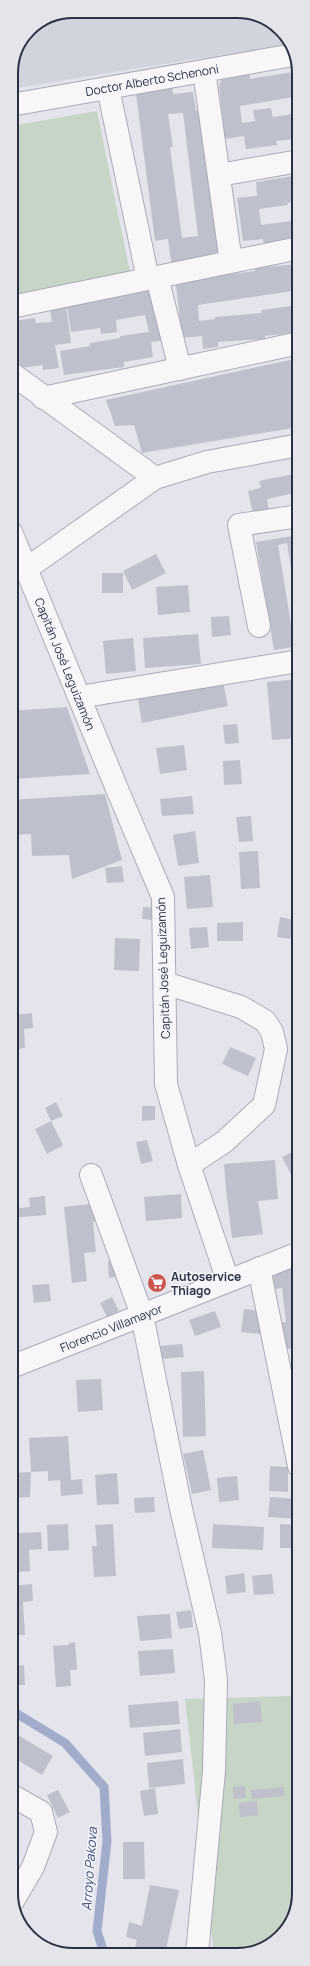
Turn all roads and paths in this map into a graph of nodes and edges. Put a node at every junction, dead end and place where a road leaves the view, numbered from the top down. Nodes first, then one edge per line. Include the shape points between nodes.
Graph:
1 (289, 56) edge
2 (204, 71) junction
3 (108, 88) junction
4 (18, 104) edge
5 (292, 162) edge
6 (219, 175) junction
7 (292, 249) edge
8 (231, 262) junction
9 (152, 278) junction
10 (18, 306) edge
11 (292, 345) edge
12 (180, 369) junction
13 (18, 378) edge
14 (43, 398) junction
15 (292, 446) edge
16 (156, 478) junction
17 (292, 517) edge
18 (18, 549) edge
19 (26, 569) junction
20 (258, 626) dead end
21 (292, 662) edge
22 (79, 696) junction
23 (165, 982) junction
24 (189, 1165) junction
25 (91, 1175) dead end
26 (292, 1256) edge
27 (259, 1268) junction
28 (228, 1281) junction
29 (142, 1315) junction
30 (18, 1364) edge
31 (292, 1392) edge
32 (18, 1799) edge
33 (18, 1892) edge
34 (198, 1948) edge

1 - 2 street, Doctor Alberto Schenoni
2 - 3 street, Doctor Alberto Schenoni
2 - 6 street
3 - 4 street, Doctor Alberto Schenoni
3 - 9 street
5 - 6 street
6 - 8 street
7 - 8 street
8 - 9 street
9 - 10 street
9 - 12 street
11 - 12 street
12 - 14 street
13 - 14 street
14 - 16 street
15 - 16 street via 207,462
16 - 19 street
17 - 20 street via 239,525
18 - 19 street, Capitán José Leguizamón
19 - 22 street, Capitán José Leguizamón
21 - 22 street
22 - 23 street, Capitán José Leguizamón via 163,897
23 - 24 street, Capitán José Leguizamón via 166,1084
23 - 24 street via 241,1007 265,1021 272,1032 276,1049 264,1105 224,1142
24 - 28 street, Capitán José Leguizamón
25 - 29 street
26 - 27 street, Florencio Villamayor
27 - 28 street, Florencio Villamayor
27 - 31 street
28 - 29 street, Florencio Villamayor
29 - 30 street, Florencio Villamayor
29 - 34 street via 181,1509 210,1633 216,1680 214,1771
32 - 33 street via 41,1812 46,1832 33,1867

